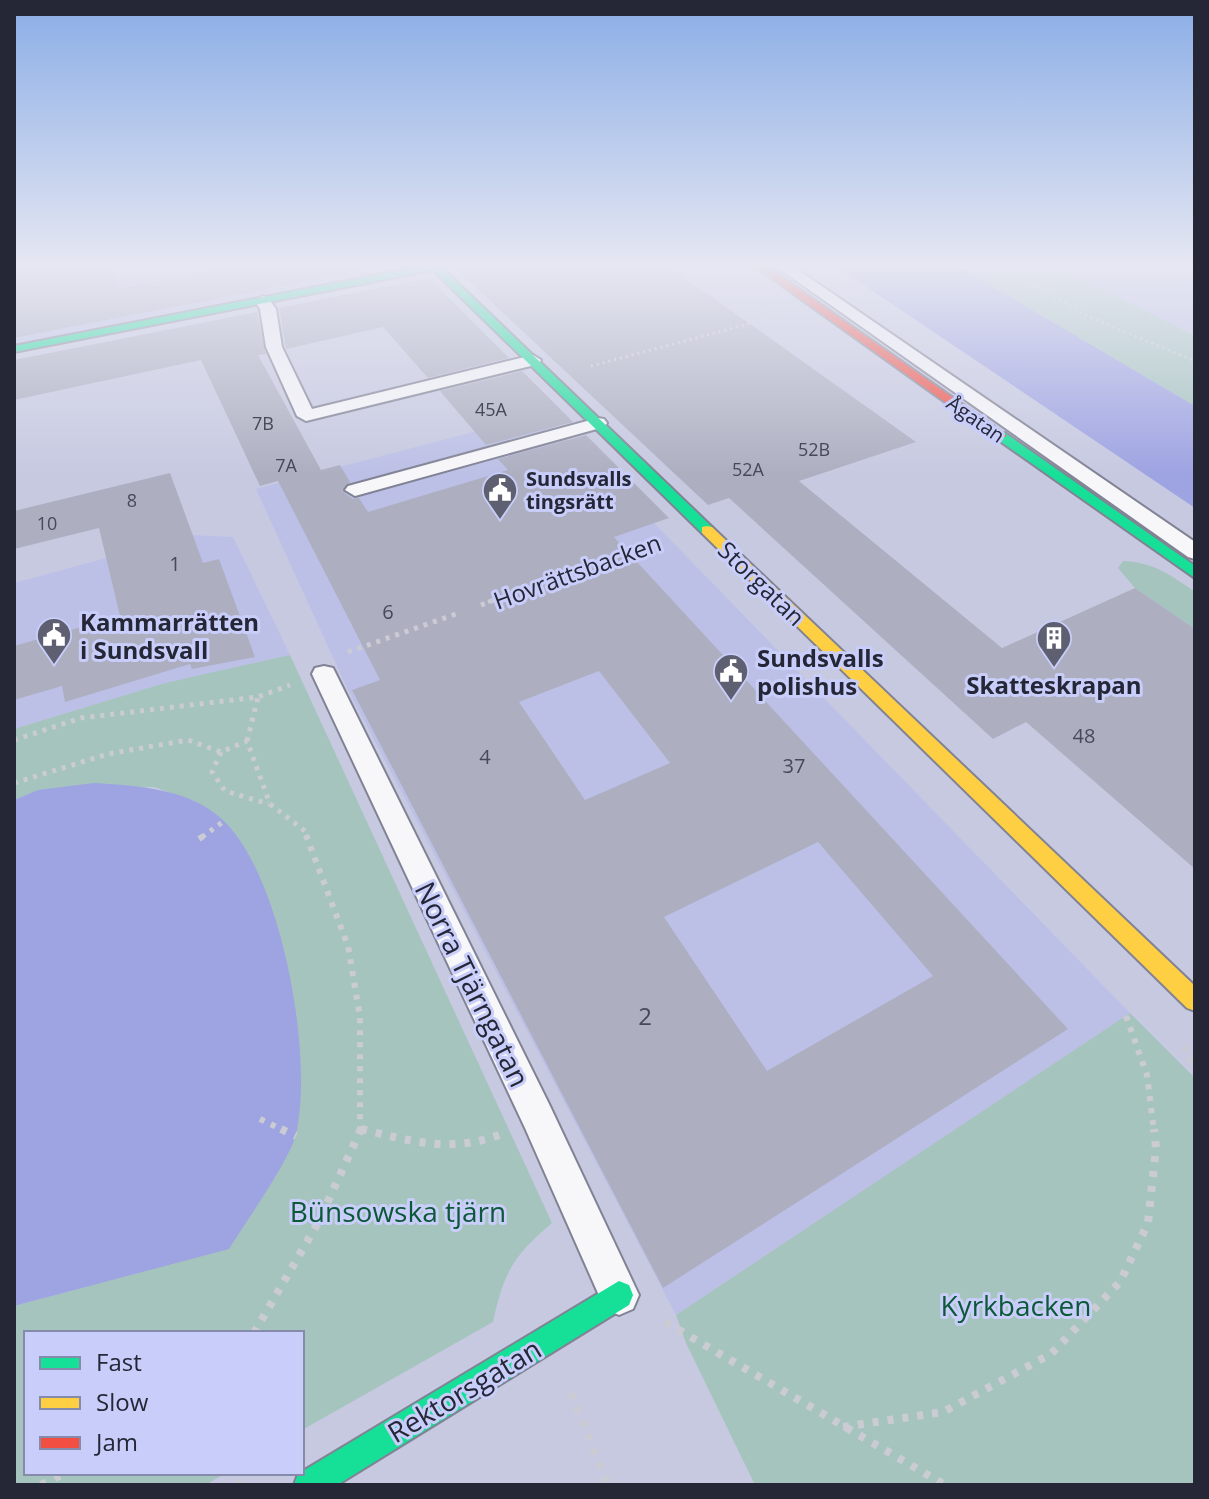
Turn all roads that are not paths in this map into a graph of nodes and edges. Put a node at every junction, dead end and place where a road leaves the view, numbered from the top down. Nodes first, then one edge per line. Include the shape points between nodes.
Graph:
1 (87, 335) edge
2 (272, 335) edge
3 (507, 335) edge
4 (857, 335) edge
5 (882, 335) edge
6 (14, 349) edge
7 (533, 360) junction
8 (598, 423) junction
9 (355, 490) dead end
10 (1195, 552) edge
11 (1195, 573) edge
12 (335, 663) road end
13 (1195, 1001) edge
14 (619, 1295) joint
15 (309, 1485) edge

1 - 6 street
2 - 7 lane via 306,416
3 - 7 street, Storgatan
4 - 11 street, Ågatan
5 - 10 lane
7 - 8 street, Storgatan
8 - 9 lane
8 - 13 street, Storgatan
12 - 14 lane, Norra Tjärngatan
14 - 15 street, Rektorsgatan

